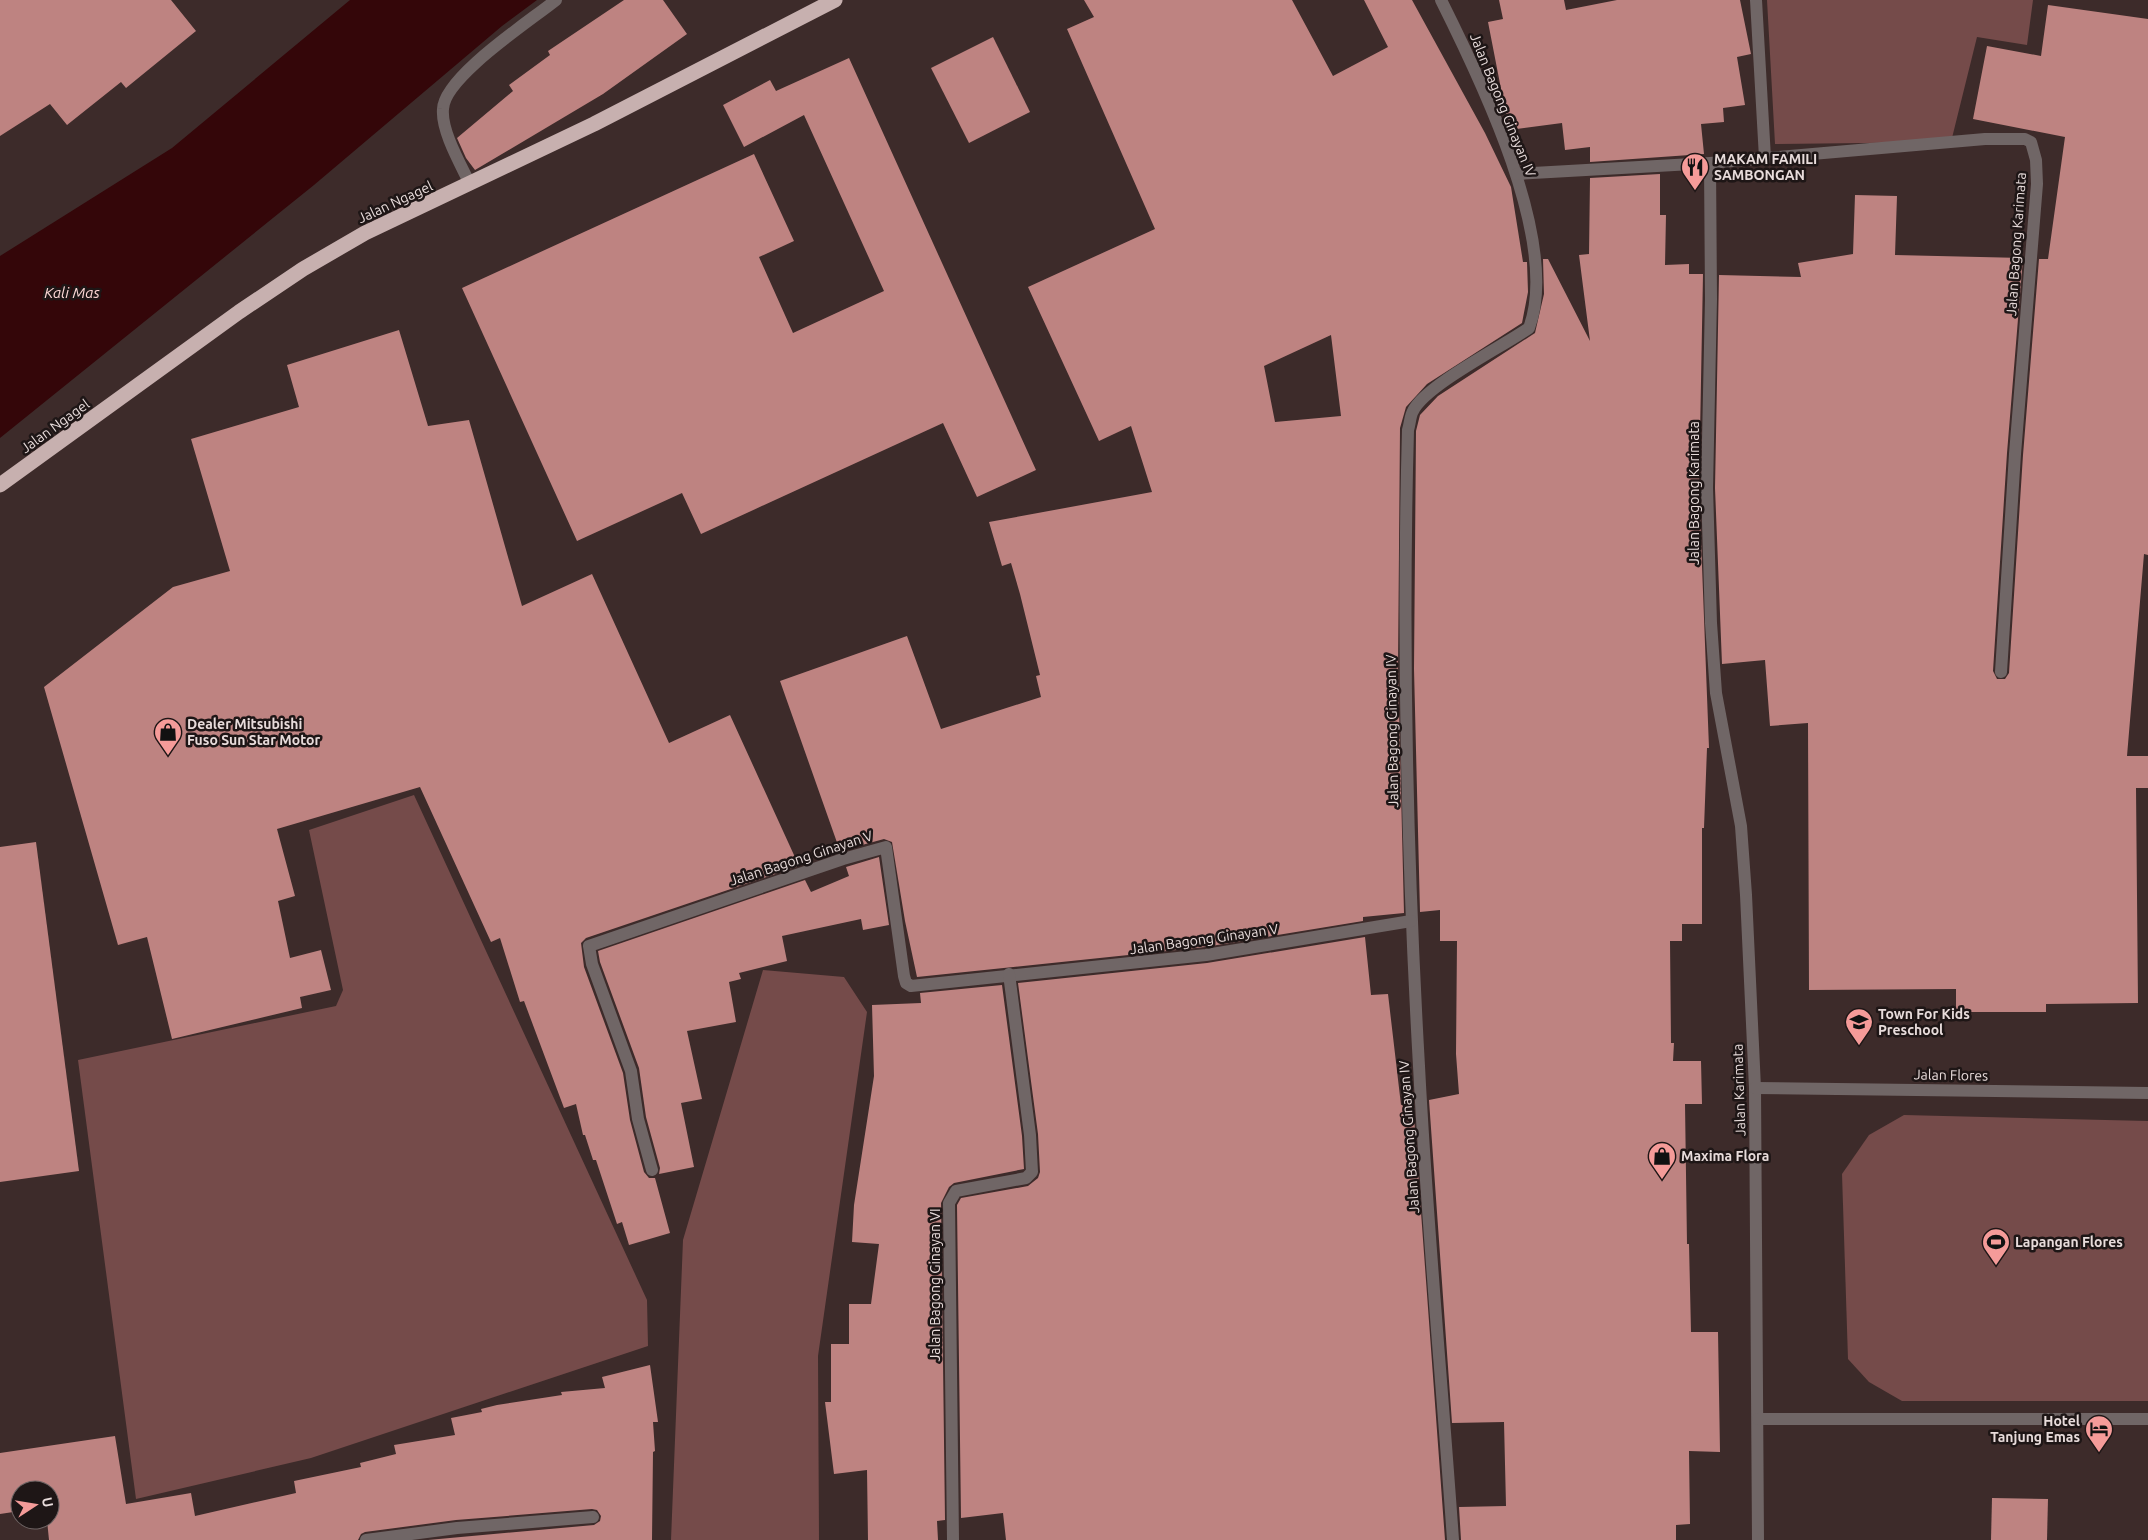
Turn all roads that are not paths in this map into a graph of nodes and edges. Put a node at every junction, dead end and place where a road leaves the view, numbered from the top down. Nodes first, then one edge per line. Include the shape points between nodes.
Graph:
1 (556, 0) edge
2 (835, 0) edge
3 (1441, 0) edge
4 (1756, 0) edge
5 (1765, 158) junction
6 (1710, 163) junction
7 (1518, 174) junction
8 (470, 184) junction
9 (0, 486) edge
10 (2001, 672) dead end
11 (1723, 732) joint
12 (1411, 921) junction
13 (1009, 974) junction
14 (1755, 1088) junction
15 (2148, 1093) edge
16 (652, 1170) dead end
17 (1758, 1419) junction
18 (2148, 1419) edge
19 (593, 1517) dead end
20 (458, 1534) edge
21 (366, 1540) edge
22 (954, 1540) edge
23 (1453, 1540) edge
24 (1758, 1540) edge

1 - 8 street via 468,69 448,91 442,110 444,123
2 - 8 highway, Jalan Ngagel
3 - 7 street, Jalan Bagong Ginayan IV
4 - 5 street
5 - 6 street, Jalan Bagong Karimata
5 - 10 street, Jalan Bagong Karimata via 1985,138 2025,139 2035,149 2037,184
6 - 7 street, Jalan Bagong Karimata
6 - 11 street, Jalan Bagong Karimata via 1707,488 1711,624 1716,693
7 - 12 street, Jalan Bagong Ginayan IV via 1534,255 1534,316 1529,328 1426,397 1413,411 1408,430 1406,646
8 - 9 highway, Jalan Ngagel via 365,233 303,269
11 - 14 street, Jalan Karimata via 1741,826
12 - 13 street, Jalan Bagong Ginayan V via 1206,955 1073,971
12 - 23 street, Jalan Bagong Ginayan IV
13 - 16 street, Jalan Bagong Ginayan V via 909,986 904,976 888,857 883,846 589,946 592,964 631,1072 638,1119
13 - 22 street, Jalan Bagong Ginayan VI via 1032,1172 1026,1178 965,1187 956,1191 949,1203
14 - 15 street, Jalan Flores
14 - 17 street, Jalan Karimata
17 - 18 street
17 - 24 street, Jalan Karimata
19 - 20 street
20 - 21 street

